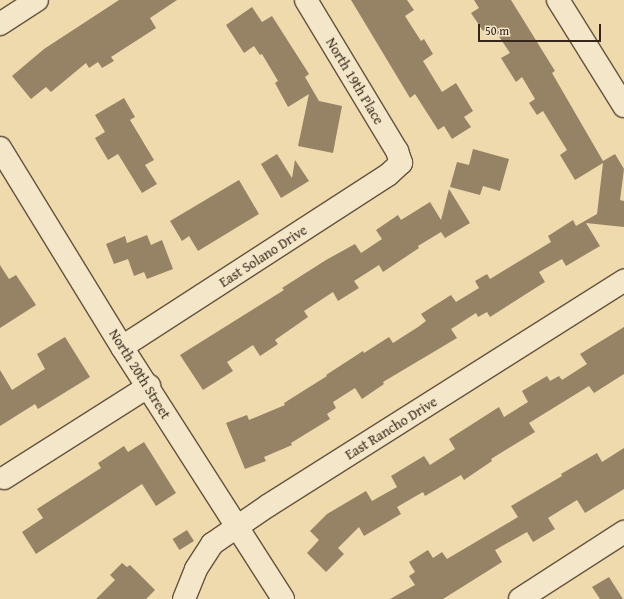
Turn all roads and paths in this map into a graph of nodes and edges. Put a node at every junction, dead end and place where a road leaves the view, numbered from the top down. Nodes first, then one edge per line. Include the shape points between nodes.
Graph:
1 (38, 0) edge
2 (306, 0) edge
3 (558, 0) edge
4 (0, 24) edge
5 (624, 106) edge
6 (0, 148) edge
7 (401, 163) joint
8 (624, 281) edge
9 (122, 347) junction
10 (149, 386) junction
11 (4, 478) dead end
12 (237, 526) junction
13 (624, 532) edge
14 (184, 599) edge
15 (283, 599) edge
16 (520, 599) edge

1 - 4 street
2 - 7 street, North 19th Place
3 - 5 street
6 - 9 street, North 20th Street
7 - 9 street, East Solano Drive via 388,175
8 - 12 street, East Rancho Drive
9 - 10 street, North 20th Street
10 - 11 street
10 - 12 street, North 20th Street
12 - 14 street, East Rancho Drive via 212,544 196,569
12 - 15 street, North 20th Street
13 - 16 street

